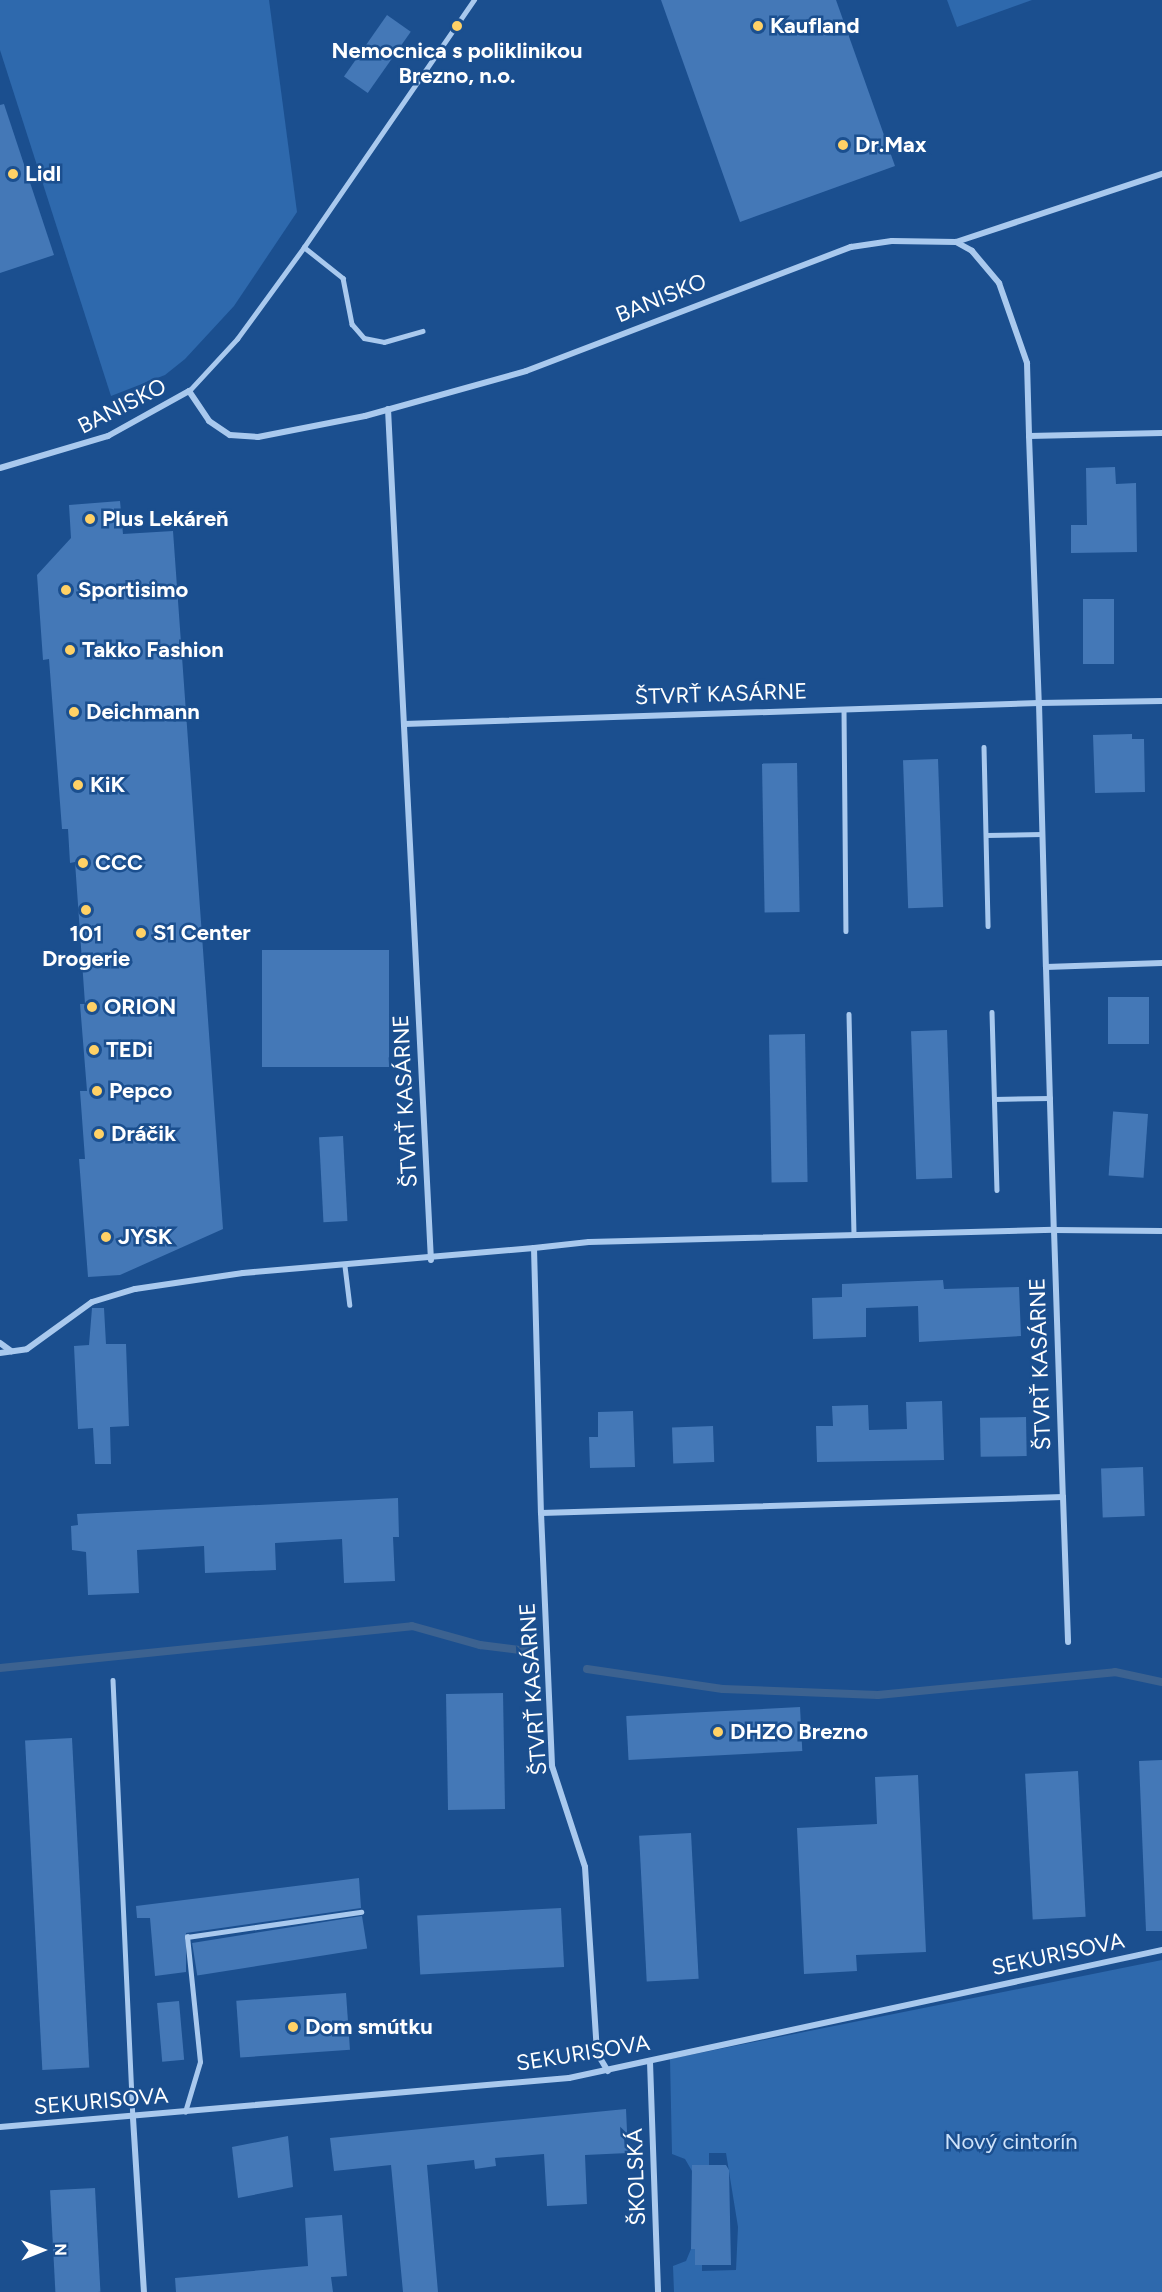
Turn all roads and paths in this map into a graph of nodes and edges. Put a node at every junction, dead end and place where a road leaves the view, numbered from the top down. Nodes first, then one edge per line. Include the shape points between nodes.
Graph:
1 (474, 0) edge
2 (1162, 174) edge
3 (956, 242) junction
4 (304, 248) junction
5 (422, 331) dead end
6 (189, 391) junction
7 (388, 409) junction
8 (1162, 433) edge
9 (1029, 436) junction
10 (0, 468) edge
11 (1162, 701) edge
12 (1039, 703) junction
13 (844, 709) junction
14 (404, 724) junction
15 (984, 747) dead end
16 (1042, 834) junction
17 (986, 835) junction
18 (988, 926) dead end
19 (846, 931) dead end
20 (1162, 963) edge
21 (1046, 967) junction
22 (992, 1012) dead end
23 (849, 1014) dead end
24 (1050, 1098) junction
25 (994, 1099) junction
26 (997, 1190) dead end
27 (1054, 1230) junction
28 (1162, 1231) edge
29 (854, 1235) junction
30 (534, 1248) junction
31 (431, 1260) junction
32 (345, 1266) junction
33 (350, 1305) dead end
34 (0, 1343) edge
35 (11, 1351) junction
36 (0, 1353) edge
37 (1063, 1497) junction
38 (542, 1513) junction
39 (1068, 1642) dead end
40 (113, 1680) dead end
41 (361, 1912) dead end
42 (1162, 1950) edge
43 (650, 2062) junction
44 (608, 2071) junction
45 (185, 2112) junction
46 (133, 2118) junction
47 (0, 2127) edge
48 (144, 2292) edge
49 (658, 2292) edge

1 - 4 lane, BANISKO
2 - 3 street, BANISKO
3 - 7 street, BANISKO via 892,241 851,247 526,370
3 - 9 street, ŠTVRŤ KASÁRNE via 972,251 999,284 1027,363
4 - 5 lane via 343,278 352,324 364,338 384,342
4 - 6 lane, BANISKO via 237,339
6 - 7 street, BANISKO via 209,421 230,435 258,437
6 - 10 street, BANISKO via 108,436
7 - 14 street, ŠTVRŤ KASÁRNE
8 - 9 street
9 - 12 street, ŠTVRŤ KASÁRNE
11 - 12 street, ŠTVRŤ KASÁRNE
12 - 13 street, ŠTVRŤ KASÁRNE
12 - 16 street, ŠTVRŤ KASÁRNE
13 - 14 street, ŠTVRŤ KASÁRNE
13 - 19 lane
14 - 31 street, ŠTVRŤ KASÁRNE
15 - 17 lane
16 - 17 lane
16 - 21 street, ŠTVRŤ KASÁRNE
17 - 18 lane
20 - 21 street
21 - 24 street, ŠTVRŤ KASÁRNE
22 - 25 lane
23 - 29 lane
24 - 25 lane
24 - 27 street, ŠTVRŤ KASÁRNE
25 - 26 lane
27 - 28 street
27 - 29 street
27 - 37 street, ŠTVRŤ KASÁRNE
29 - 30 street
30 - 31 street
30 - 38 street, ŠTVRŤ KASÁRNE
31 - 32 street
32 - 33 lane
32 - 35 street via 243,1274 116,1293 92,1302 27,1349
34 - 35 street
35 - 36 street
37 - 38 street
37 - 39 street, ŠTVRŤ KASÁRNE
38 - 44 street, ŠTVRŤ KASÁRNE via 552,1766 585,1867 597,2053
40 - 46 lane
41 - 45 lane via 188,1937 200,2062
42 - 43 street, SEKURISOVA
43 - 44 street, SEKURISOVA
43 - 49 street, ŠKOLSKÁ
44 - 45 street, SEKURISOVA via 569,2078
45 - 46 street, SEKURISOVA
46 - 47 street, SEKURISOVA
46 - 48 street

